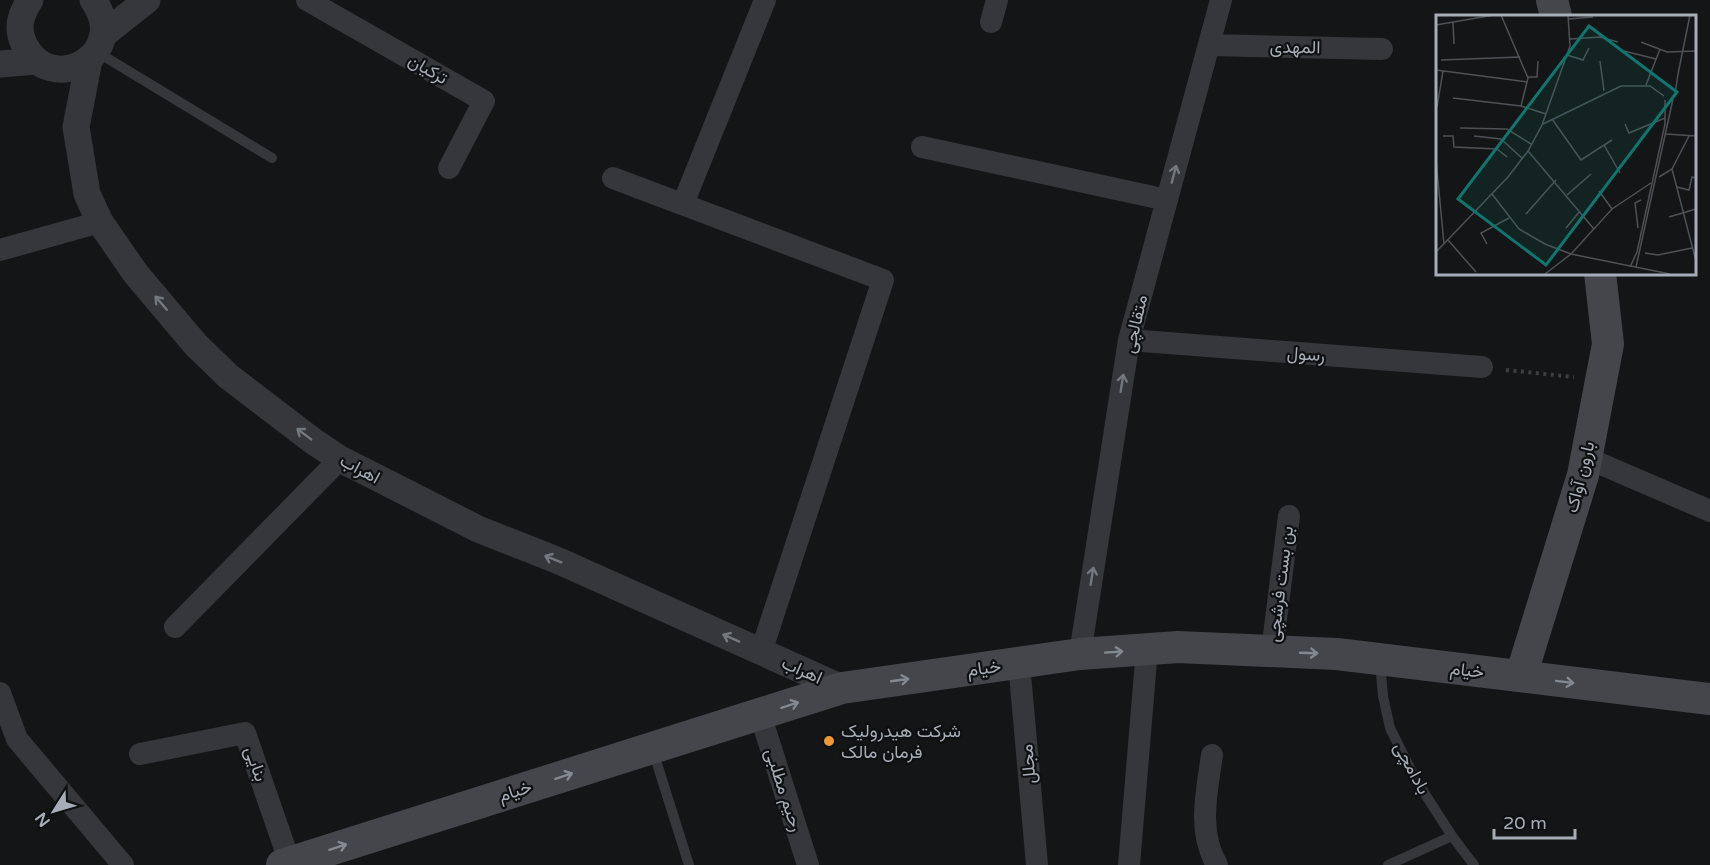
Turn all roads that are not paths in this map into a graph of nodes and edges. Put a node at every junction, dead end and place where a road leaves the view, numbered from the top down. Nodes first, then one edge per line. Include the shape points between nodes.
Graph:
1 (29, 0) edge
2 (93, 0) edge
3 (147, 0) edge
4 (307, 0) edge
5 (765, 0) edge
6 (997, 0) edge
7 (1221, 0) edge
8 (1552, 0) edge
9 (0, 14) edge
10 (1556, 15) edge
11 (991, 22) dead end
12 (1209, 45) junction
13 (96, 49) junction
14 (1382, 49) dead end
15 (37, 61) junction
16 (0, 64) edge
17 (922, 147) dead end
18 (272, 158) dead end
19 (449, 168) dead end
20 (613, 178) dead end
21 (1167, 200) junction
22 (683, 204) junction
23 (100, 222) junction
24 (0, 250) edge
25 (1600, 274) edge
26 (1129, 340) junction
27 (1482, 367) road end
28 (1587, 458) junction
29 (340, 459) junction
30 (1710, 511) edge
31 (1289, 516) dead end
32 (175, 627) dead end
33 (1148, 650) junction
34 (1272, 651) junction
35 (761, 652) junction
36 (1080, 654) junction
37 (1380, 659) junction
38 (1019, 663) junction
39 (1521, 676) junction
40 (842, 688) junction
41 (0, 693) edge
42 (1710, 699) edge
43 (760, 714) junction
44 (652, 748) junction
45 (140, 754) dead end
46 (1212, 755) dead end
47 (1452, 836) junction
48 (286, 864) edge
49 (123, 865) edge
50 (689, 865) edge
51 (808, 865) edge
52 (1037, 865) edge
53 (1129, 865) edge
54 (1217, 865) edge
55 (1388, 865) edge
56 (1474, 865) edge

1 - 9 street
1 - 15 street via 20,25 21,39
2 - 13 street via 104,23
3 - 13 street
4 - 19 street, ترکیان via 484,101
5 - 22 street
6 - 11 street
7 - 12 street, متقالچی
8 - 10 main road
12 - 14 street, المهدی
21 -> 12 street, متقالچی
13 - 15 street via 77,67 63,70
13 - 18 lane
13 - 23 street, اهراب via 76,127 87,194
15 - 16 street
17 - 21 street
20 - 22 street
21 - 26 street, متقالچی
22 - 35 street via 883,280
23 - 24 street
29 -> 23 street, اهراب via 220,369 136,274
25 - 28 main road, بارون آواک via 1608,344
26 - 27 street, رسول
36 -> 26 street, متقالچی
28 - 30 street
28 - 39 main road, بارون آواک
29 - 32 street
35 -> 29 street, اهراب via 478,529
31 - 34 street, بن بست فرشچی
33 - 34 main road, خیام via 1178,647
36 -> 33 main road, خیام
33 - 53 street
34 -> 37 main road, خیام
35 - 40 street, اهراب
36 - 38 main road, خیام
37 - 39 main road, خیام
37 - 47 lane, بادامچی via 1390,728 1416,780
40 -> 38 main road, خیام
38 - 52 street, مجلل
39 -> 42 main road, خیام
43 -> 40 main road, خیام
41 - 49 street via 17,738
43 - 44 main road, خیام
43 - 51 street, رحیم مطلبی
48 -> 44 main road, خیام
44 - 50 lane
45 - 48 street, بنایی via 245,733
46 - 54 street via 1204,817 1210,853
47 - 55 lane
47 - 56 lane, بادامچی

